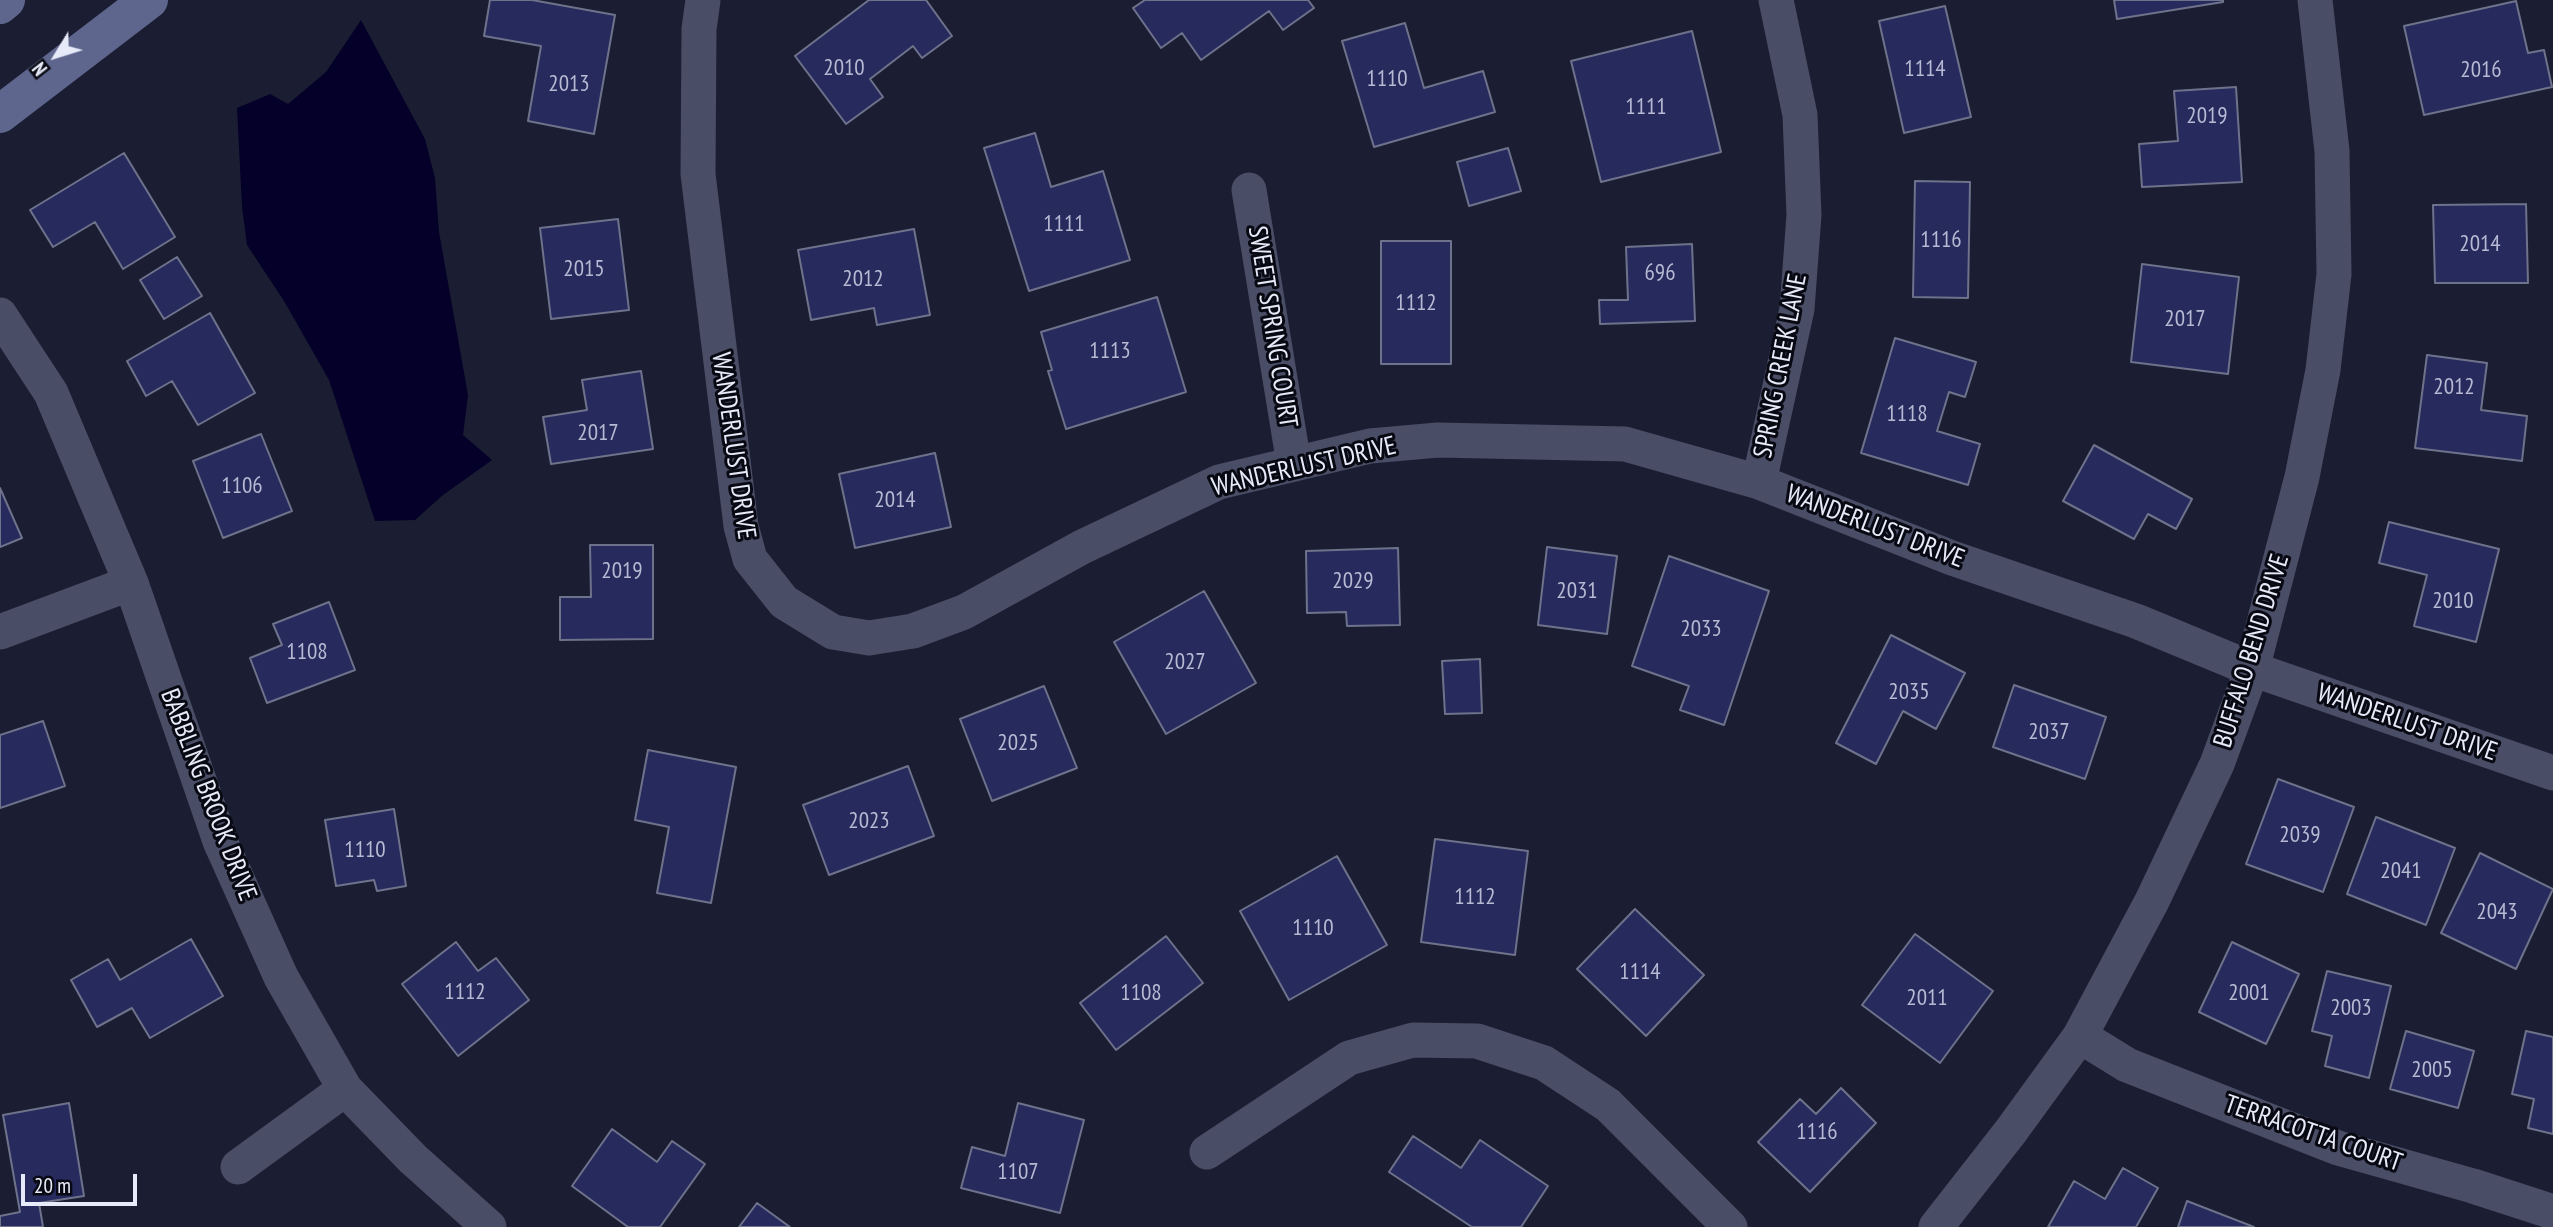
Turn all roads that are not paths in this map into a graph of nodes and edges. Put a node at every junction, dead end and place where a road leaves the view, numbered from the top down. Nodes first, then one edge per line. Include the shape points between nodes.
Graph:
1 (6, 0) edge
2 (149, 0) edge
3 (703, 0) edge
4 (1776, 0) edge
5 (2315, 0) edge
6 (0, 5) edge
7 (0, 114) edge
8 (1249, 190) dead end
9 (0, 315) edge
10 (1294, 464) junction
11 (1759, 482) junction
12 (131, 583) junction
13 (0, 632) edge
14 (2252, 669) junction
15 (2553, 773) edge
16 (2080, 1036) junction
17 (345, 1089) junction
18 (1207, 1152) dead end
19 (238, 1167) dead end
20 (2553, 1212) edge
21 (489, 1227) edge
22 (1730, 1227) edge
23 (1936, 1227) edge

1 - 6 main road
2 - 7 main road
3 - 10 street, WANDERLUST DRIVE via 698,174 741,526 751,559 784,602 833,632 869,638 913,631 964,612 1082,547 1219,482
4 - 11 street, SPRING CREEK LANE via 1800,115 1804,215 1797,309
5 - 14 street, BUFFALO BEND DRIVE via 2332,152 2334,274 2323,370 2305,464
8 - 10 street, SWEET SPRING COURT
9 - 12 street, BABBLING BROOK DRIVE via 51,393
10 - 11 street, WANDERLUST DRIVE via 1370,446 1438,440 1625,444
11 - 14 street, WANDERLUST DRIVE via 1952,558 2136,621
12 - 13 street
12 - 17 street, BABBLING BROOK DRIVE via 220,841 281,977
14 - 15 street, WANDERLUST DRIVE
14 - 16 street, BUFFALO BEND DRIVE via 2217,764 2152,901
16 - 20 street, TERRACOTTA COURT via 2127,1065 2338,1148
16 - 23 street, BUFFALO BEND DRIVE
17 - 19 street
17 - 21 street, BABBLING BROOK DRIVE
18 - 22 street via 1349,1058 1413,1040 1477,1041 1544,1063 1608,1105

